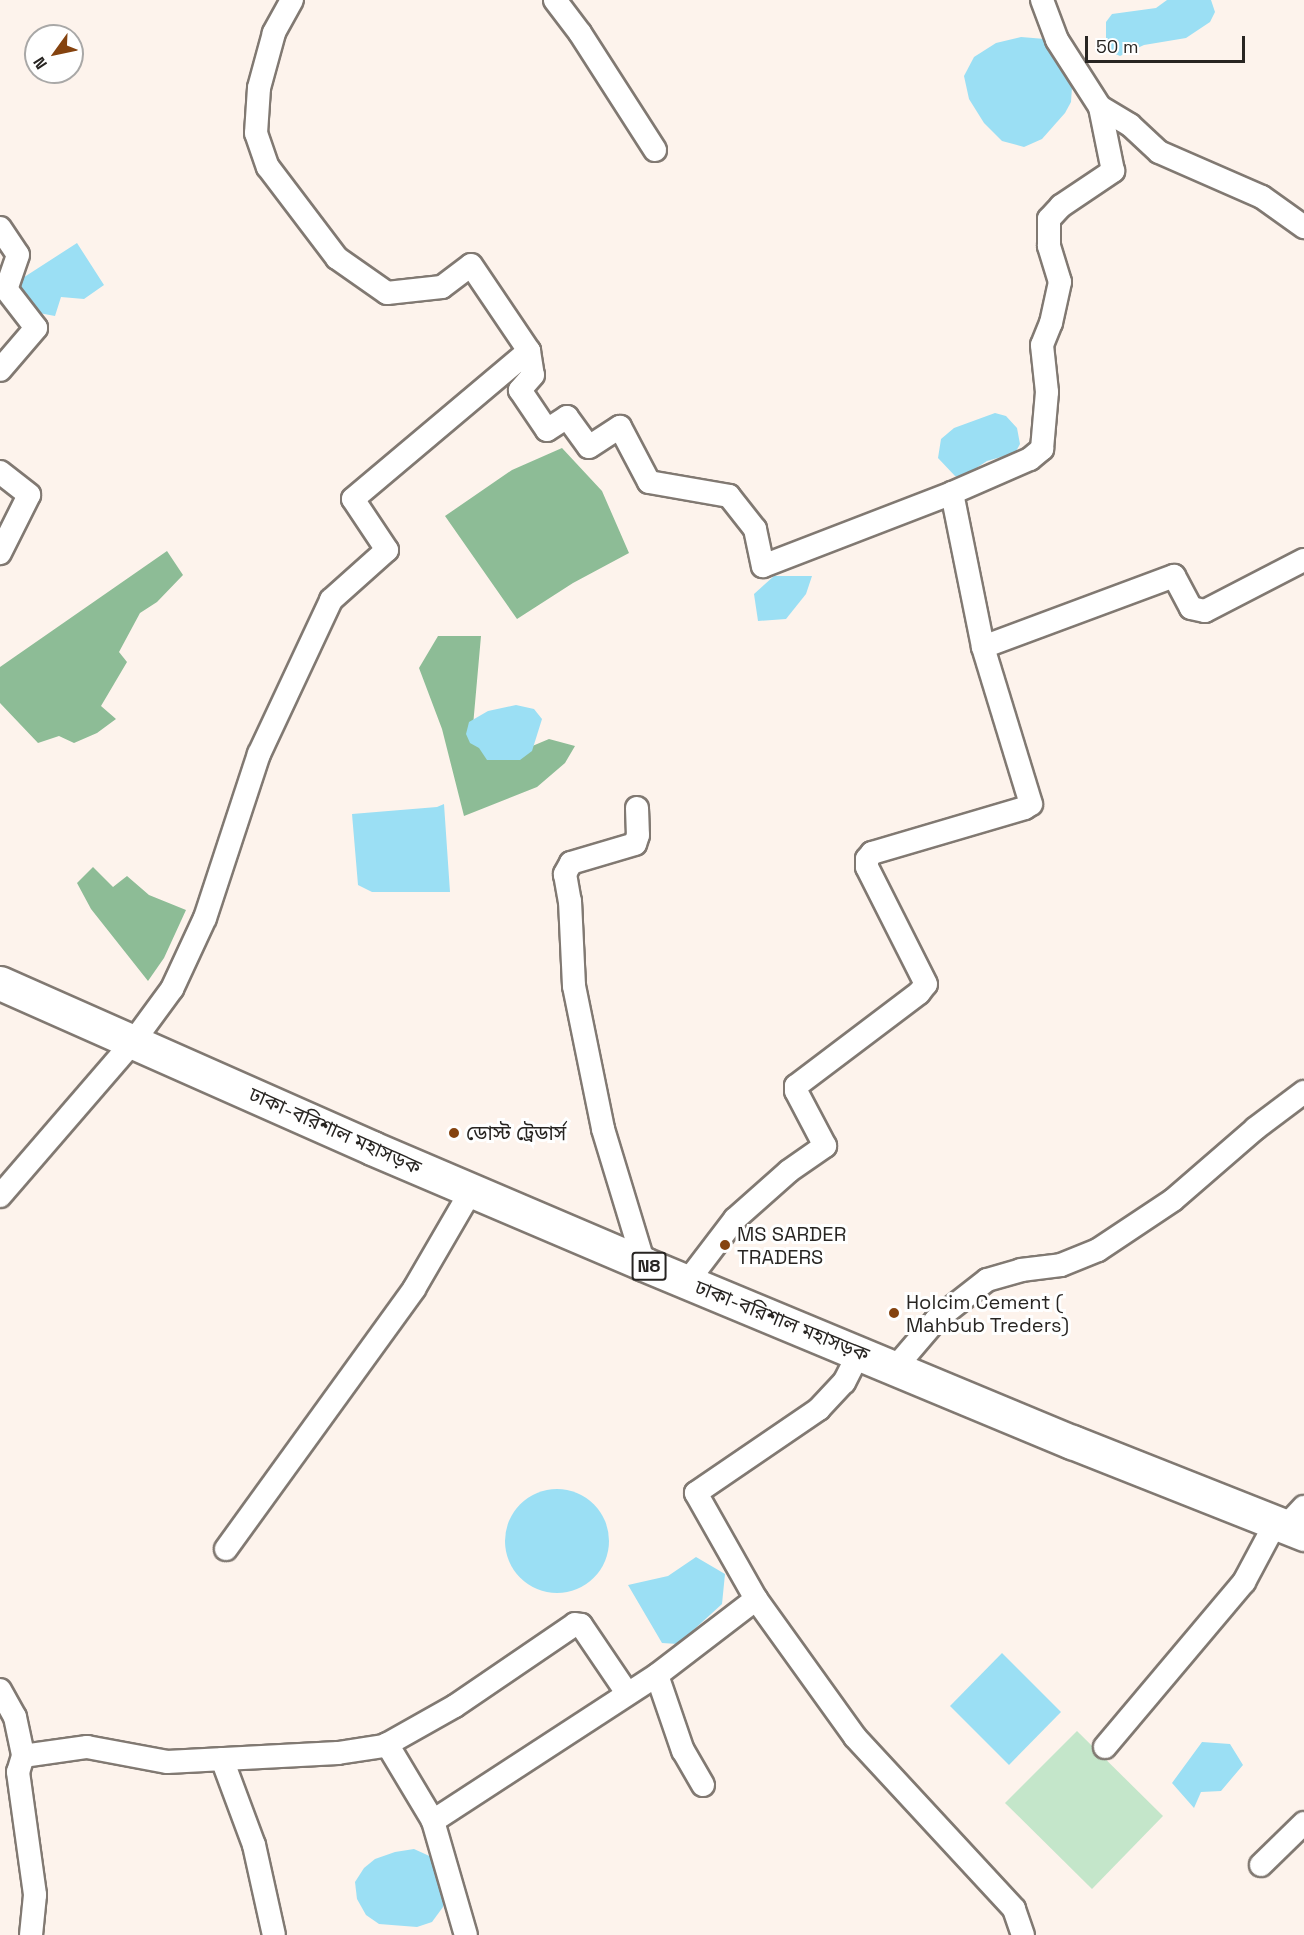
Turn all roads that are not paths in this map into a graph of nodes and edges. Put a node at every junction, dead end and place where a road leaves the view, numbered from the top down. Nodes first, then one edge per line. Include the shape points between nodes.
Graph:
1 (292, 0) edge
2 (555, 0) edge
3 (1042, 0) edge
4 (1100, 107) junction
5 (656, 150) dead end
6 (1304, 227) edge
7 (0, 228) edge
8 (529, 351) junction
9 (0, 370) edge
10 (0, 472) edge
11 (952, 493) junction
12 (0, 553) edge
13 (1304, 560) edge
14 (982, 647) junction
15 (637, 808) dead end
16 (0, 983) edge
17 (133, 1042) junction
18 (1304, 1092) edge
19 (471, 1191) junction
20 (0, 1196) edge
21 (644, 1264) junction
22 (687, 1282) junction
23 (859, 1353) junction
24 (895, 1368) junction
25 (1292, 1523) edge
26 (226, 1549) dead end
27 (756, 1599) junction
28 (657, 1675) junction
29 (0, 1690) edge
30 (627, 1693) junction
31 (387, 1744) junction
32 (1105, 1747) dead end
33 (23, 1756) junction
34 (222, 1759) junction
35 (703, 1785) dead end
36 (433, 1821) junction
37 (1304, 1823) edge
38 (1261, 1864) dead end
39 (31, 1935) edge
40 (274, 1935) edge
41 (466, 1935) edge
42 (1023, 1935) edge

1 - 8 street via 274,33 260,88 256,133 268,167 337,258 387,293 442,287 471,265
2 - 5 street
3 - 4 street via 1057,40
4 - 6 street via 1130,125 1159,152 1262,197
4 - 11 street via 1113,171 1061,206 1049,219 1049,246 1060,282 1042,345 1047,392 1042,449 1030,459
7 - 9 street via 18,255 6,289 36,328
8 - 11 street via 533,375 520,390 547,430 567,417 589,447 620,427 649,482 729,496 755,529 763,566
8 - 17 street via 353,499 387,550 331,600 259,754 204,918 172,989
10 - 12 street via 29,495
11 - 14 street
13 - 14 street via 1205,611 1191,608 1174,576
14 - 22 street via 1031,804 872,854 867,859 867,867 926,984 796,1086 825,1146 789,1171 735,1219
15 - 21 street via 635,844 571,863 565,874 574,986 601,1118
16 - 17 highway, ঢাকা-বরিশাল মহাসড়ক / N8
17 - 19 highway, ঢাকা-বরিশাল মহাসড়ক / N8
17 - 20 street
18 - 24 street via 1173,1200 1098,1250 1061,1264 987,1280 936,1320
19 - 21 highway, ঢাকা-বরিশাল মহাসড়ক / N8
19 - 26 street via 414,1289
21 - 22 highway, ঢাকা-বরিশাল মহাসড়ক / N8
22 - 23 highway, ঢাকা-বরিশাল মহাসড়ক / N8
23 - 24 highway, ঢাকা-বরিশাল মহাসড়ক / N8
23 - 27 street via 844,1382 819,1409 696,1493
24 - 25 highway, ঢাকা-বরিশাল মহাসড়ক / N8 via 1072,1442
25 - 32 street
27 - 28 street
27 - 42 street via 855,1737 1014,1909
28 - 30 street
28 - 35 street via 683,1751
29 - 33 street via 15,1717
30 - 31 street via 581,1625 575,1624 454,1706
30 - 36 street
31 - 34 street via 338,1753
31 - 36 street
33 - 34 street via 87,1747 167,1761
33 - 39 street via 18,1772 35,1895
34 - 40 street via 254,1845
36 - 41 street
37 - 38 street

